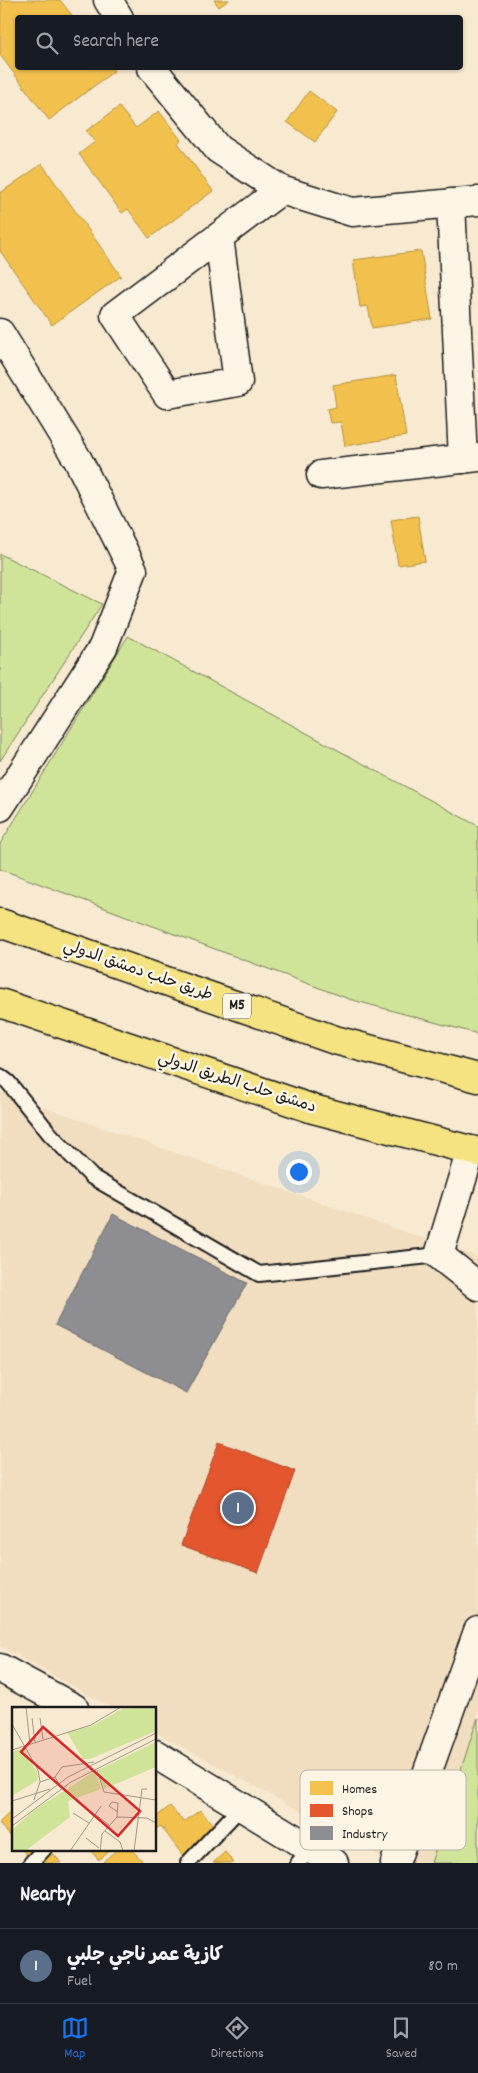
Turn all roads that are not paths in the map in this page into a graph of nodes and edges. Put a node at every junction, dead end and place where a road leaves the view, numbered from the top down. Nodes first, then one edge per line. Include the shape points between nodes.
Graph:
1 (108, 0) edge
2 (117, 15) edge
3 (154, 70) edge
4 (281, 190) junction
5 (478, 200) edge
6 (451, 203) junction
7 (219, 237) junction
8 (0, 333) edge
9 (470, 458) edge
10 (321, 475) dead end
11 (0, 807) edge
12 (0, 923) edge
13 (0, 1003) edge
14 (0, 1076) edge
15 (478, 1078) edge
16 (474, 1151) edge
17 (439, 1255) junction
18 (478, 1286) edge
19 (478, 1631) edge
20 (0, 1668) edge
21 (72, 1707) edge
22 (156, 1755) edge
23 (428, 1770) edge
24 (241, 1806) junction
25 (300, 1848) edge
26 (43, 1850) edge
27 (303, 1850) edge
28 (400, 1850) edge
29 (314, 1858) edge
30 (31, 1863) edge
31 (188, 1863) edge
32 (395, 1863) edge

1 - 2 street
3 - 4 street via 218,149
4 - 6 street via 352,212
4 - 7 street
5 - 6 street
6 - 9 street
7 - 7 street via 115,316 167,394 238,382
8 - 11 street via 78,460 133,570 103,647
9 - 10 street
12 - 15 highway, طريق حلب دمشق الدولي / M5 via 335,1040
13 - 16 highway, دمشق حلب الطريق الدولي via 313,1109
14 - 17 lane via 92,1178 258,1274
16 - 17 street
17 - 18 street
19 - 23 street
20 - 21 street
22 - 24 street
24 - 25 street
24 - 31 lane
26 - 30 lane
27 - 29 street
28 - 32 street

